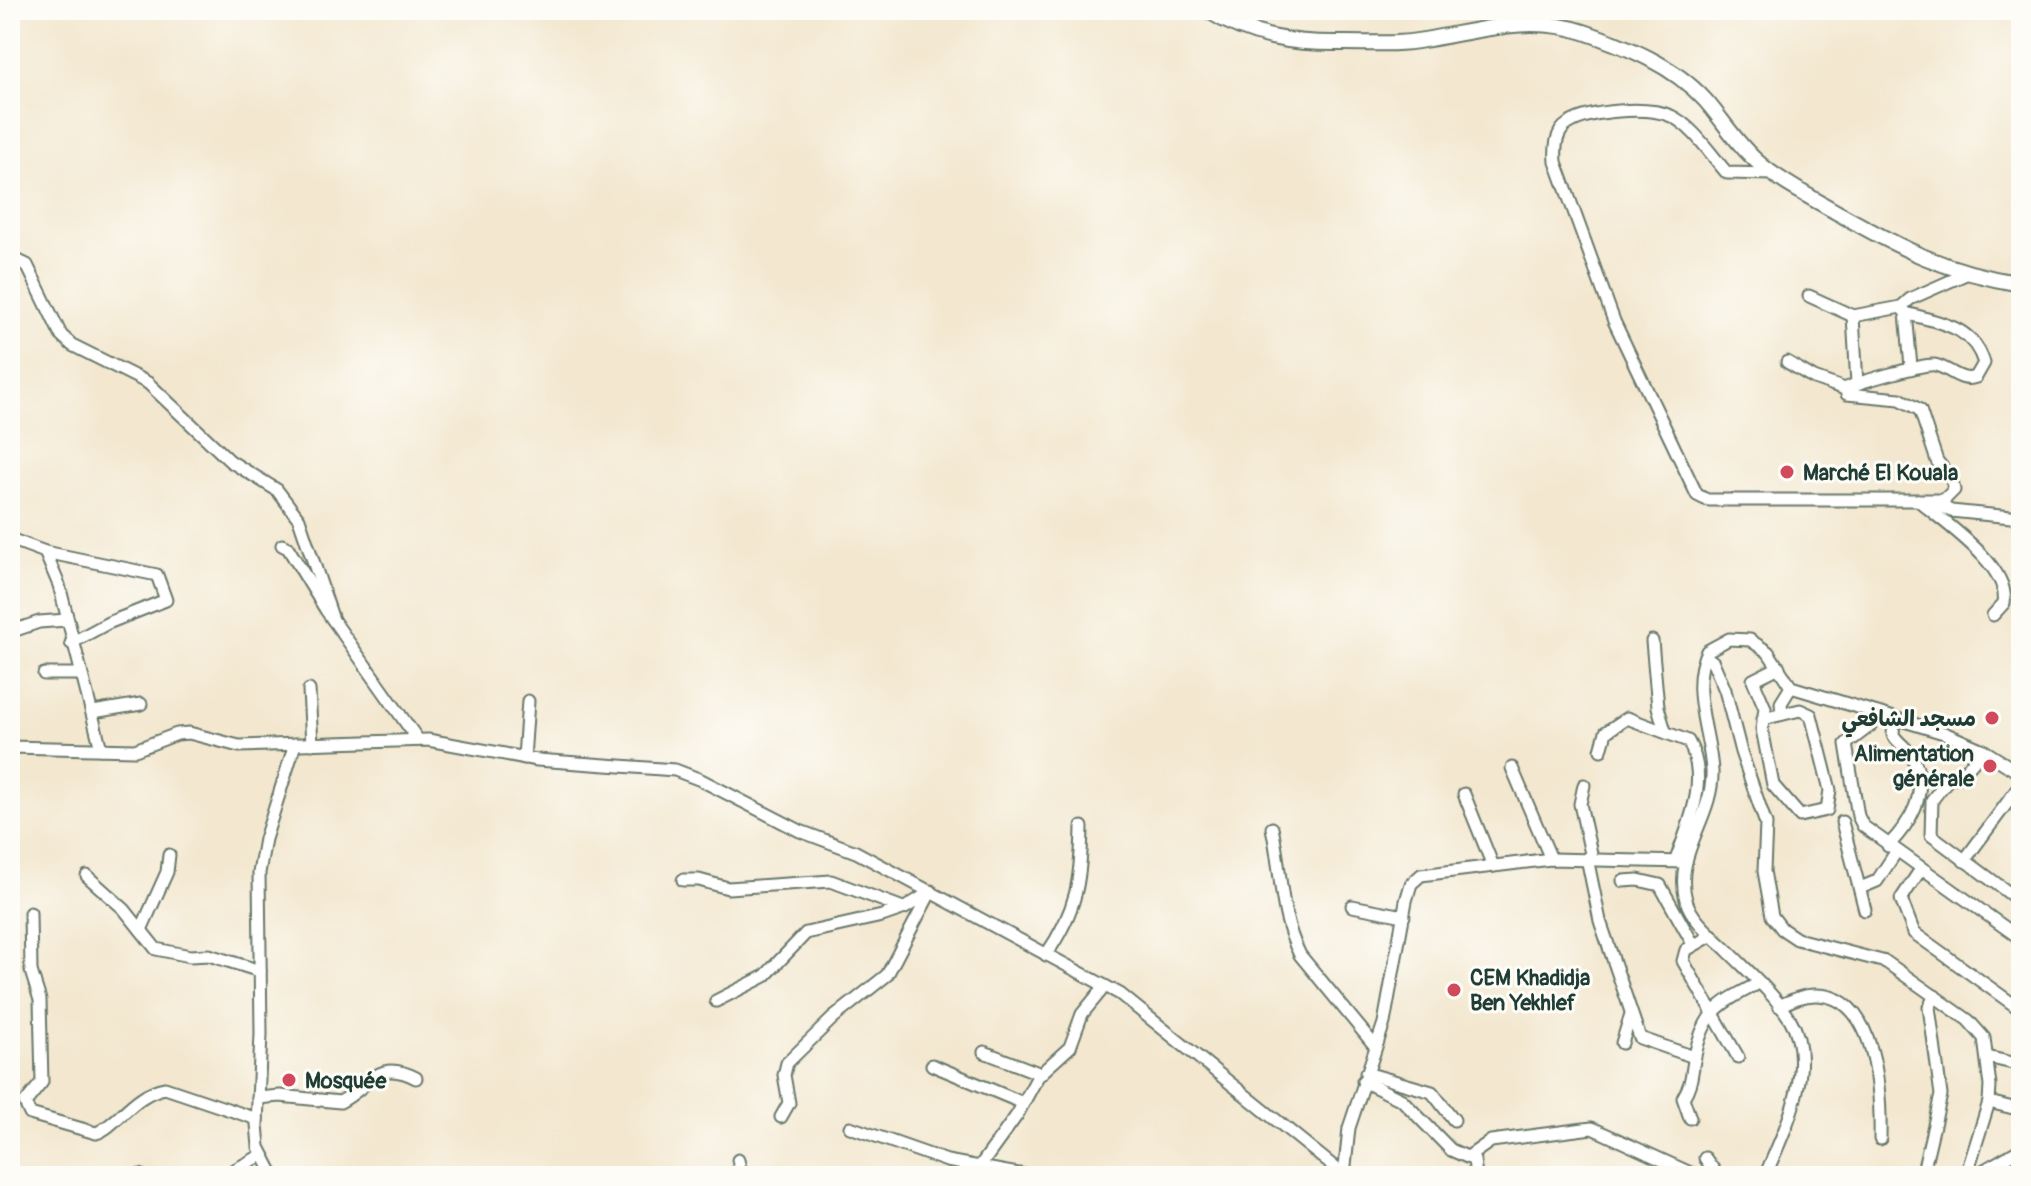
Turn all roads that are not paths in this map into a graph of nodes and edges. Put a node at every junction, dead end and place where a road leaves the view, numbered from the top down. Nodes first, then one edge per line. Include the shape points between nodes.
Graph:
1 (1207, 10) edge
2 (1773, 174) junction
3 (10, 257) edge
4 (1966, 274) junction
5 (2021, 284) edge
6 (1809, 296) dead end
7 (1904, 310) junction
8 (1853, 316) junction
9 (1787, 362) dead end
10 (1911, 367) junction
11 (1851, 386) junction
12 (1923, 500) junction
13 (2021, 518) edge
14 (10, 539) edge
15 (282, 545) dead end
16 (45, 552) junction
17 (1993, 615) dead end
18 (67, 620) junction
19 (333, 620) junction
20 (10, 632) edge
21 (1652, 641) dead end
22 (71, 643) junction
23 (1705, 656) junction
24 (1779, 667) junction
25 (44, 674) dead end
26 (81, 674) junction
27 (1791, 687) junction
28 (309, 690) dead end
29 (528, 701) dead end
30 (141, 704) dead end
31 (93, 712) junction
32 (1877, 713) junction
33 (1782, 714) junction
34 (1894, 718) junction
35 (1763, 719) junction
36 (1665, 731) junction
37 (418, 740) junction
38 (295, 744) junction
39 (312, 744) junction
40 (10, 747) edge
41 (101, 749) junction
42 (1601, 750) dead end
43 (1983, 750) junction
44 (524, 758) junction
45 (1512, 768) dead end
46 (2021, 774) edge
47 (2021, 784) edge
48 (1584, 785) dead end
49 (1464, 794) dead end
50 (1842, 822) dead end
51 (1082, 827) dead end
52 (1272, 828) dead end
53 (1892, 849) junction
54 (169, 855) dead end
55 (1590, 858) junction
56 (1551, 859) junction
57 (1681, 861) junction
58 (1964, 861) junction
59 (1493, 866) junction
60 (1921, 869) junction
61 (87, 876) dead end
62 (683, 880) dead end
63 (1623, 881) dead end
64 (1860, 888) junction
65 (931, 891) junction
66 (2020, 900) edge
67 (1352, 906) dead end
68 (905, 908) junction
69 (1865, 910) dead end
70 (30, 913) dead end
71 (1404, 916) junction
72 (141, 930) junction
73 (1712, 935) junction
74 (2021, 939) edge
75 (1693, 944) junction
76 (1046, 955) junction
77 (260, 971) junction
78 (1759, 983) junction
79 (1105, 986) junction
80 (1935, 996) junction
81 (716, 1001) dead end
82 (1779, 1006) junction
83 (2021, 1010) edge
84 (1711, 1011) junction
85 (1631, 1014) junction
86 (1622, 1043) dead end
87 (1375, 1046) junction
88 (984, 1052) dead end
89 (1694, 1057) junction
90 (1738, 1057) dead end
91 (1987, 1057) junction
92 (932, 1065) dead end
93 (2021, 1065) edge
94 (1041, 1074) junction
95 (1365, 1077) junction
96 (416, 1078) dead end
97 (258, 1098) junction
98 (1989, 1102) junction
99 (1023, 1103) junction
100 (2021, 1110) edge
101 (781, 1117) dead end
102 (1690, 1118) dead end
103 (257, 1119) junction
104 (1454, 1120) dead end
105 (850, 1127) dead end
106 (1880, 1139) dead end
107 (2021, 1149) edge
108 (262, 1155) junction
109 (1468, 1157) junction
110 (1705, 1158) dead end
111 (738, 1160) dead end
112 (976, 1171) edge
113 (1344, 1175) edge
114 (223, 1176) edge
115 (274, 1176) edge
116 (742, 1176) edge
117 (1029, 1176) edge
118 (1476, 1176) edge
119 (1697, 1176) edge
120 (1718, 1176) edge
121 (1765, 1176) edge
122 (1922, 1176) edge
123 (1966, 1176) edge
124 (1974, 1176) edge

1 - 2 main road via 1248,31 1305,44 1402,43 1527,23 1581,31 1644,56 1683,79
2 - 4 main road via 1912,254
2 - 12 street via 1727,173 1686,127 1655,111 1579,120 1568,124 1554,146 1614,321 1697,495 1707,500
3 - 19 street via 27,265 61,335 72,345 148,383 230,461 277,490 299,519
4 - 5 main road
4 - 7 street via 1910,299
6 - 8 street
7 - 8 street
7 - 10 street
7 - 10 street via 1957,328 1984,363 1969,380 1934,365
8 - 11 street
9 - 11 street
10 - 11 street
11 - 12 street via 1847,394 1900,399 1920,410 1937,461 1954,490 1944,500
12 - 13 street via 1951,511
12 - 17 street via 2003,579 2004,603
14 - 16 street
15 - 19 street
16 - 18 street
16 - 22 street via 157,575 166,600
18 - 20 street
18 - 22 street
19 - 37 street
21 - 36 street
22 - 26 street
23 - 24 street via 1729,639 1750,640
23 - 57 street via 1700,684 1711,753 1711,795
23 - 80 street via 1725,690 1766,824 1764,871 1772,916 1797,939 1873,956
24 - 27 street
24 - 35 street via 1753,680 1765,708
25 - 26 street
26 - 31 street
27 - 32 street
27 - 33 street via 1781,703
28 - 39 street
29 - 44 street
30 - 31 street
31 - 41 street
32 - 34 street
32 - 53 street via 1871,725 1850,739 1846,752 1858,816
33 - 35 street
33 - 35 street via 1800,710 1814,720 1830,790 1830,804 1821,813 1800,816 1773,785
34 - 43 street
34 - 53 street via 1893,735 1913,758 1920,787 1910,823
36 - 42 street via 1627,718 1606,732
36 - 57 street via 1688,741 1698,766 1696,802
37 - 39 street
37 - 44 street
38 - 39 street
38 - 41 street via 239,746 189,733 135,750
38 - 77 street via 259,873
40 - 41 street
43 - 46 street
43 - 58 street via 1932,800 1931,835
44 - 65 street via 675,770
45 - 56 street
47 - 58 street
48 - 55 street via 1580,804
49 - 59 street
50 - 64 street
51 - 76 street via 1082,877 1069,919
52 - 87 street via 1292,941
53 - 60 street
53 - 64 street via 1877,881
54 - 72 street via 167,872
55 - 56 street
55 - 57 street
55 - 85 street via 1600,921
56 - 59 street
57 - 73 street via 1686,900
58 - 66 street
59 - 71 street via 1421,875 1411,884
60 - 74 street
60 - 83 street via 1901,899 1914,933
61 - 72 street
62 - 68 street via 728,888 831,881
63 - 75 street via 1660,885
64 - 69 street
65 - 68 street
65 - 76 street
65 - 101 street via 887,975 787,1063 789,1103
67 - 71 street
68 - 81 street via 806,933 765,976
70 - 103 street via 42,1082 25,1103 30,1114 100,1132 125,1109 165,1088
71 - 87 street
72 - 77 street via 156,949 209,955
73 - 75 street
73 - 78 street
75 - 84 street via 1683,961
76 - 79 street
77 - 97 street
78 - 82 street
78 - 84 street
79 - 94 street via 1082,1014 1070,1047
79 - 113 street
80 - 91 street via 1979,1029
80 - 122 street via 1929,1007 1941,1095
82 - 106 street via 1822,995 1853,1013 1875,1063
82 - 121 street via 1791,1021 1801,1067
84 - 89 street
84 - 90 street
85 - 86 street
85 - 89 street via 1643,1040
87 - 95 street
88 - 94 street
89 - 102 street via 1694,1077 1683,1103
91 - 93 street
91 - 98 street
92 - 99 street
94 - 99 street
95 - 104 street via 1432,1092
95 - 109 street via 1402,1100 1451,1150
95 - 113 street via 1349,1128
96 - 97 street via 401,1071 380,1072 340,1102
97 - 103 street
98 - 100 street
98 - 123 street
99 - 112 street
103 - 108 street
105 - 112 street
107 - 124 street
108 - 114 street
108 - 115 street
109 - 118 street via 1477,1166
109 - 119 street via 1491,1141 1592,1128
110 - 120 street
111 - 116 street
112 - 117 street

